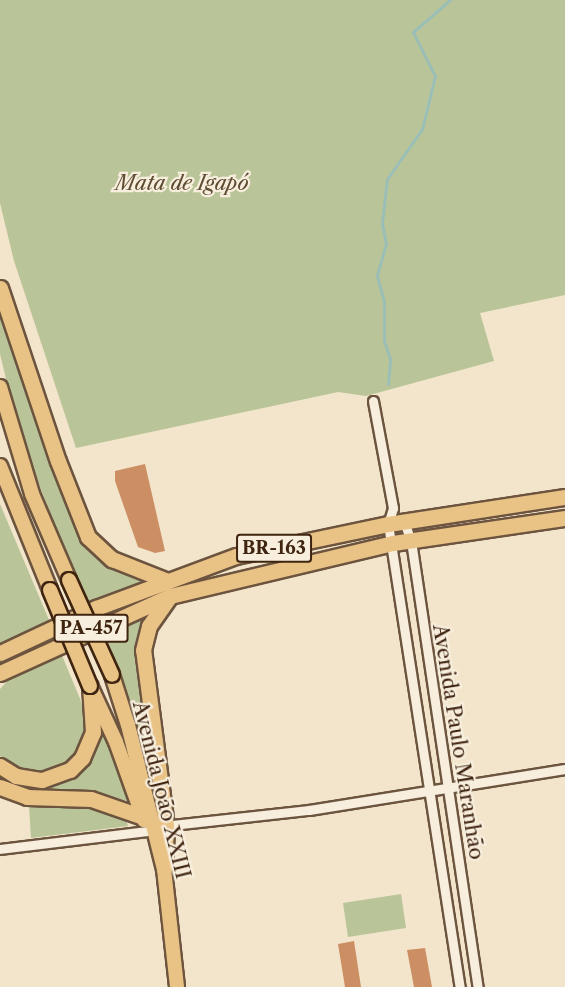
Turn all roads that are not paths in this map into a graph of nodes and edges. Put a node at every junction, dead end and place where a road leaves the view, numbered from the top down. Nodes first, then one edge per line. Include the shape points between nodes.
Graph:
1 (0, 288) edge
2 (0, 387) edge
3 (373, 401) dead end
4 (0, 466) edge
5 (565, 498) edge
6 (393, 508) junction
7 (565, 518) edge
8 (406, 522) junction
9 (388, 524) junction
10 (411, 541) junction
11 (393, 543) junction
12 (165, 580) junction
13 (170, 596) junction
14 (0, 653) edge
15 (2, 673) edge
16 (90, 686) junction
17 (0, 766) edge
18 (565, 769) edge
19 (0, 787) edge
20 (446, 789) junction
21 (431, 790) junction
22 (152, 825) junction
23 (0, 849) edge
24 (164, 868) joint
25 (169, 931) junction
26 (177, 987) edge
27 (460, 987) edge
28 (478, 987) edge

1 - 12 highway via 88,537 112,560
2 - 22 main road, Avenida João XXIII / PA-457, bridge via 32,494 112,675
3 - 6 street
4 - 16 main road, PA-457, bridge
5 - 8 highway, BR-163
6 - 8 street, Avenida Paulo Maranhão
6 - 9 street
7 - 10 highway, BR-163
8 - 9 highway, BR-163
8 - 10 street, Avenida Paulo Maranhão
9 - 11 street, Avenida Paulo Maranhão
9 - 12 highway, BR-163 via 236,556
10 - 11 highway, BR-163
10 - 20 street, Avenida Paulo Maranhão
11 - 13 highway, BR-163
11 - 21 street, Avenida Paulo Maranhão
12 - 14 highway, BR-163
13 - 15 highway, BR-163
13 - 22 highway via 149,626 142,650
16 - 17 highway via 93,732 82,758 70,770 42,780 16,776
16 - 22 main road
18 - 20 street
19 - 22 highway via 27,797 91,799
20 - 21 street
20 - 28 street, Avenida Paulo Maranhão
21 - 22 street via 309,810
21 - 27 street, Avenida Paulo Maranhão
22 - 23 street
22 - 24 highway
22 - 25 main road
24 - 25 main road, Avenida João XXIII
25 - 26 main road, Avenida João XXIII

